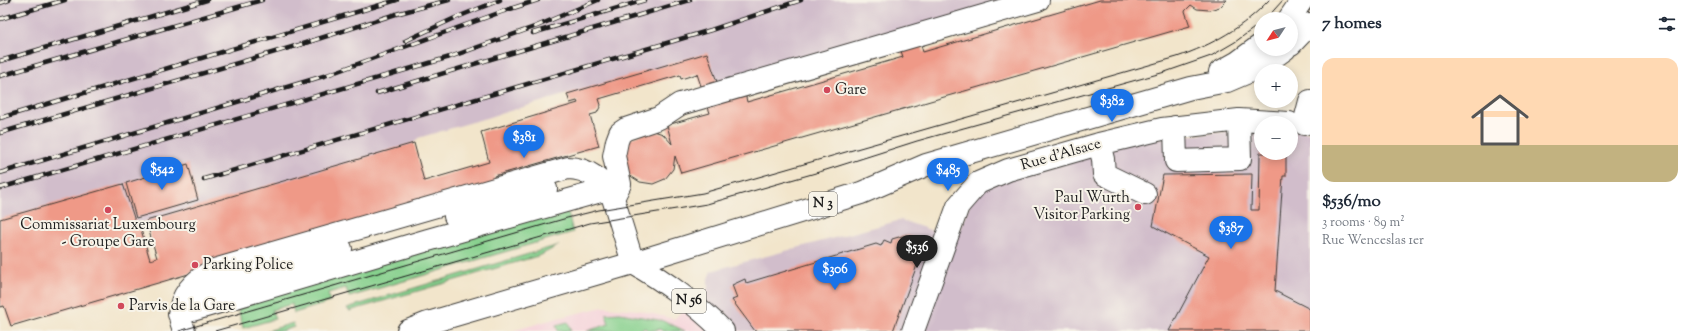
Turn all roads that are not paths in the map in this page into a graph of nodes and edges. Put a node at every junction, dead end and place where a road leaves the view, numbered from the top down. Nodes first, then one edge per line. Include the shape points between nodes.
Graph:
1 (1038, 0) edge
2 (1302, 0) edge
3 (1294, 12) edge
4 (1310, 24) edge
5 (1298, 37) edge
6 (1254, 50) edge
7 (1275, 56) edge
8 (1191, 88) junction
9 (1310, 102) edge
10 (1239, 120) junction
11 (1254, 121) edge
12 (1298, 124) edge
13 (1175, 126) junction
14 (1099, 144) junction
15 (607, 190) junction
16 (1145, 194) dead end
17 (394, 217) junction
18 (354, 229) junction
19 (379, 239) junction
20 (405, 246) junction
21 (364, 258) junction
22 (632, 263) junction
23 (183, 313) edge
24 (422, 328) edge
25 (723, 331) edge
26 (913, 331) edge

1 - 15 main road via 680,104 659,118 626,129 620,134 614,156 620,184
2 - 3 main road
4 - 5 main road
6 - 8 main road
7 - 8 main road, N 3 via 1260,67 1227,81
8 - 22 main road, N 3 via 926,165 861,193
9 - 12 main road
10 - 11 main road, Rue d'Alsace
10 - 13 main road, Rue d'Alsace
10 - 13 main road via 1240,159 1176,161
13 - 14 main road, Rue d'Alsace
14 - 16 main road via 1104,174
14 - 26 main road, Rue d'Alsace via 1008,170 978,183 958,206
15 - 17 main road via 583,171 568,168
15 - 19 main road via 584,180 566,183
15 - 20 main road
15 - 22 main road
17 - 18 main road
17 - 19 main road
18 - 19 main road
18 - 23 main road via 214,270 199,279
19 - 20 main road
19 - 21 main road
19 - 23 main road
20 - 21 main road
21 - 23 main road
22 - 24 main road, N 3
22 - 25 main road, N 56 via 652,274 691,303

